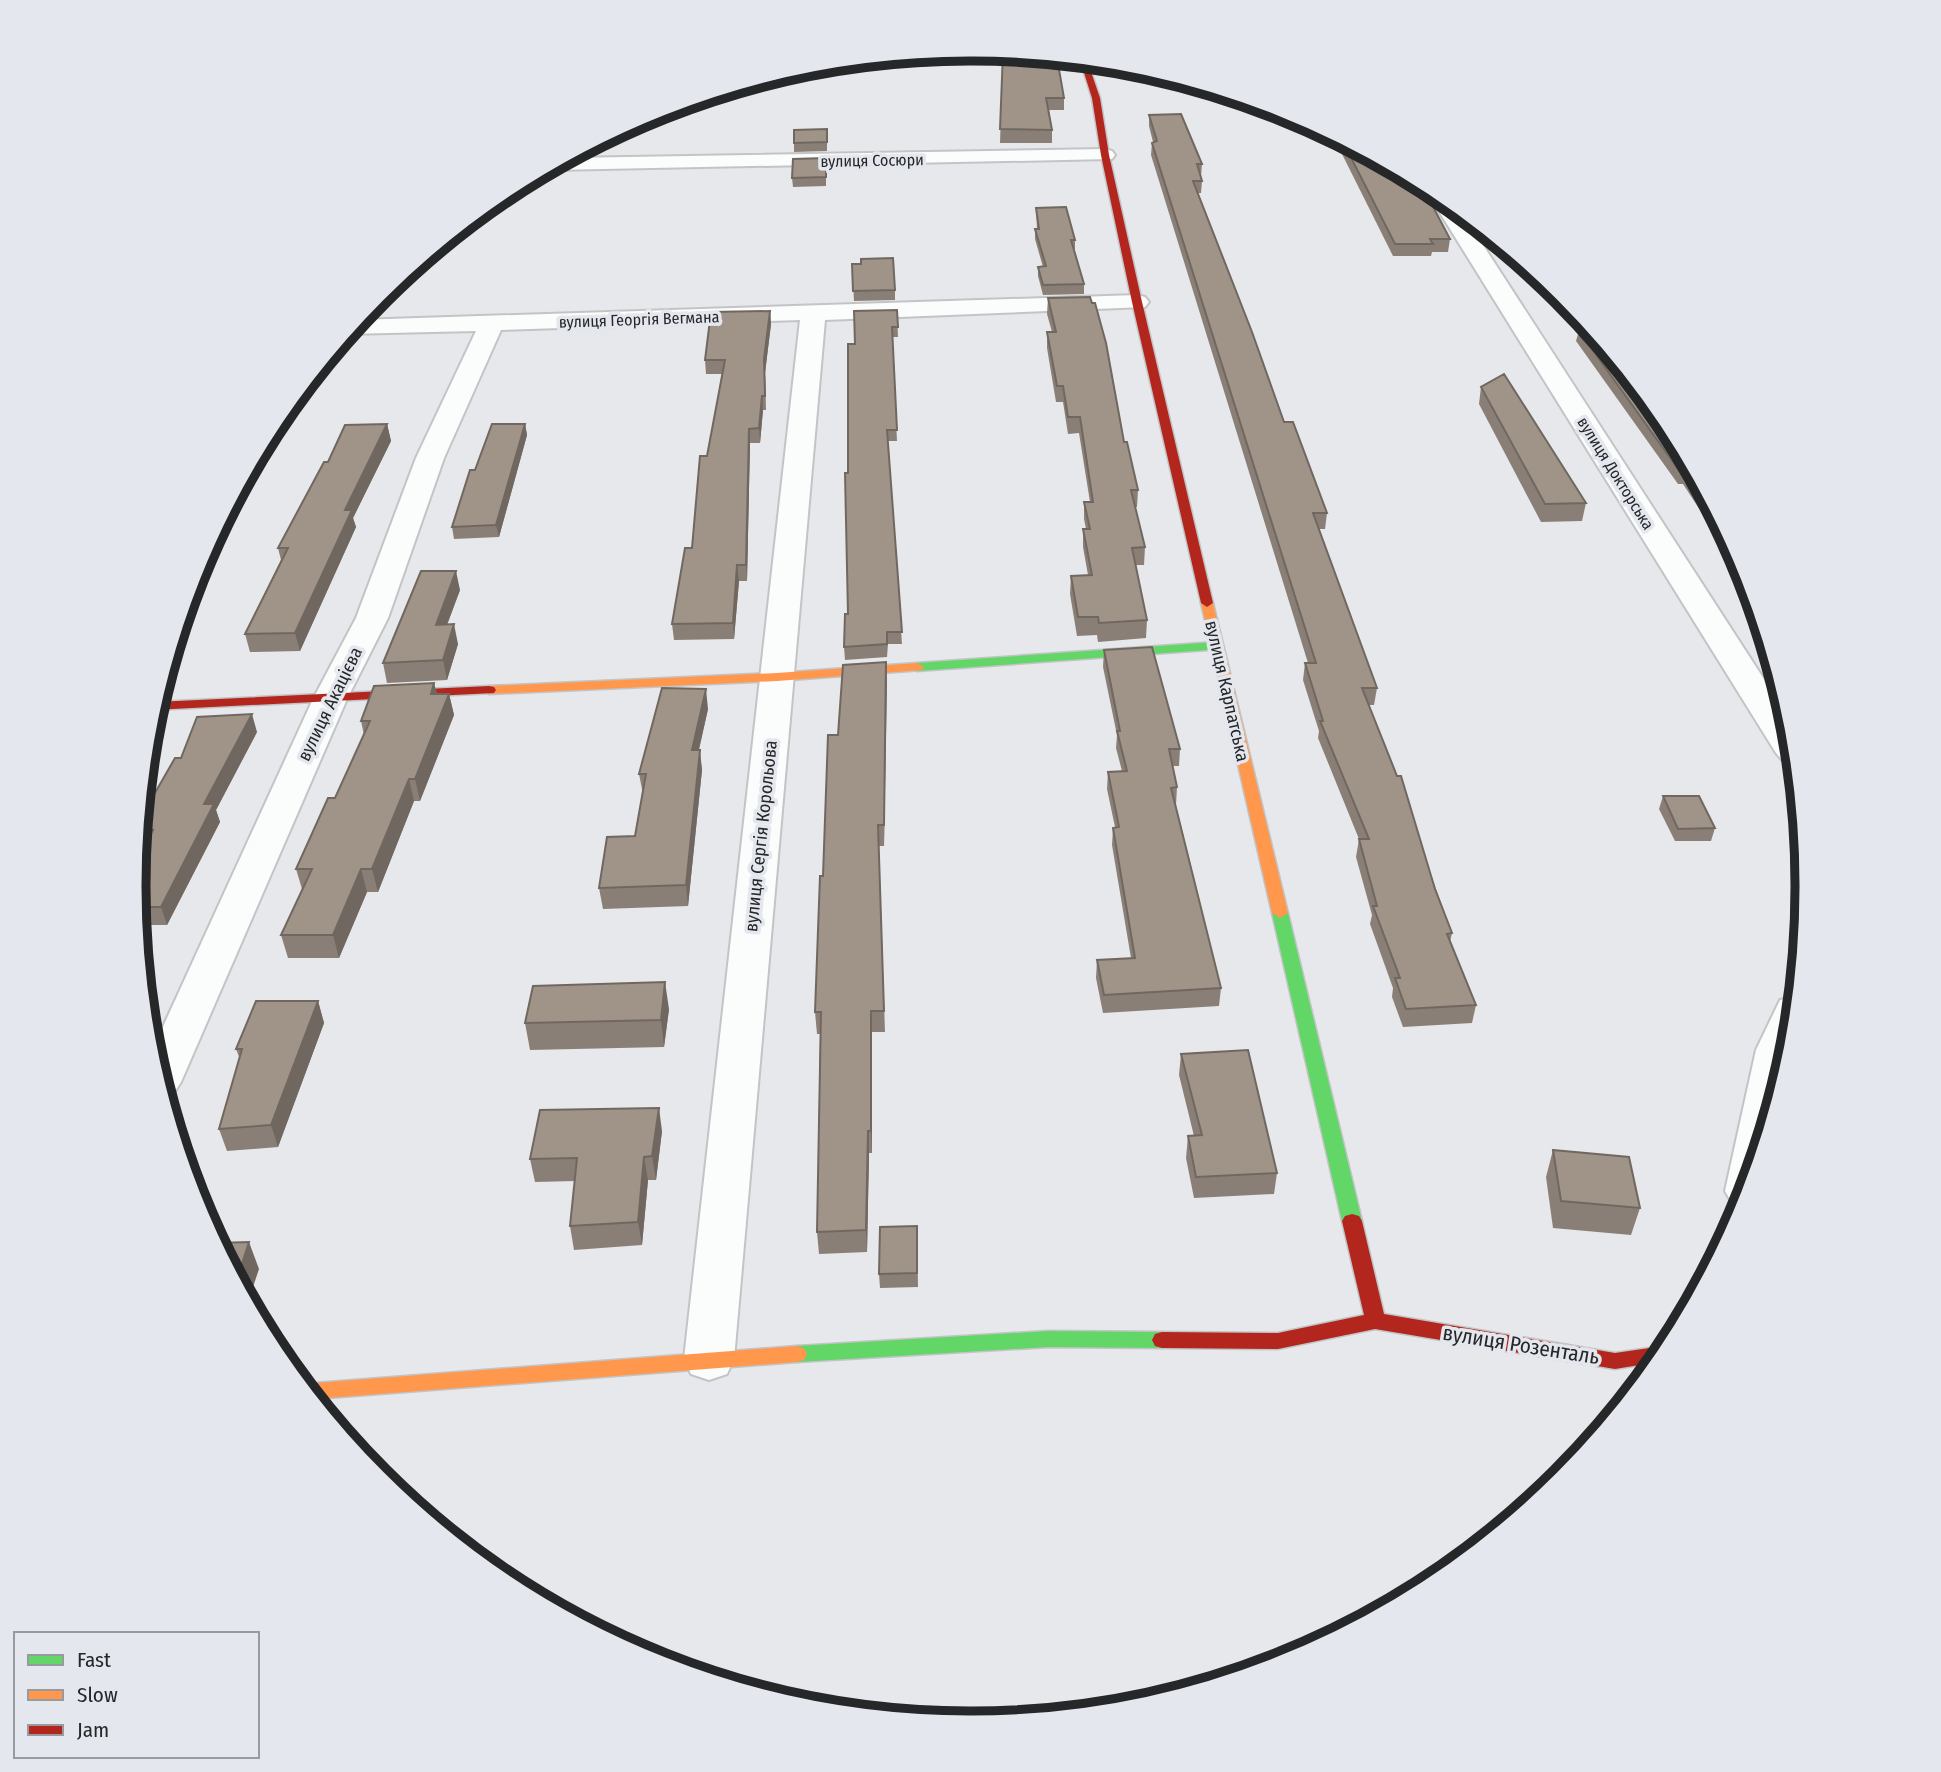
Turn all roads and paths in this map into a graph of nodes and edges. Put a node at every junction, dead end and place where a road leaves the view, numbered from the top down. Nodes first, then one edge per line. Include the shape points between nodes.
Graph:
1 (1086, 69) edge
2 (1105, 155) junction
3 (573, 164) edge
4 (1455, 219) edge
5 (1137, 302) junction
6 (813, 313) junction
7 (492, 324) junction
8 (364, 328) edge
9 (1216, 646) junction
10 (777, 677) junction
11 (330, 699) junction
12 (166, 706) edge
13 (1780, 731) edge
14 (1779, 1045) edge
15 (166, 1066) edge
16 (1767, 1100) edge
17 (1376, 1321) junction
18 (1648, 1355) edge
19 (709, 1359) junction
20 (318, 1390) edge

1 - 2 street, вулиця Карпатська via 1097,98
2 - 3 street, вулиця Сосюри
2 - 5 street, вулиця Карпатська
4 - 13 street, вулиця Докторська
5 - 6 street, вулиця Георгія Вегмана
5 - 9 street, вулиця Карпатська
6 - 7 street, вулиця Георгія Вегмана
6 - 10 street, вулиця Сергія Корольова
7 - 8 street, вулиця Георгія Вегмана
7 - 11 street, вулиця Акацієва via 430,458 372,618
9 - 10 street
9 - 17 street, вулиця Карпатська
10 - 11 street
10 - 19 street, вулиця Сергія Корольова
11 - 12 street
11 - 15 street, вулиця Акацієва
14 - 16 street
17 - 18 street, вулиця Розенталь via 1615,1360
17 - 19 street via 1278,1341 1049,1339
19 - 20 street

